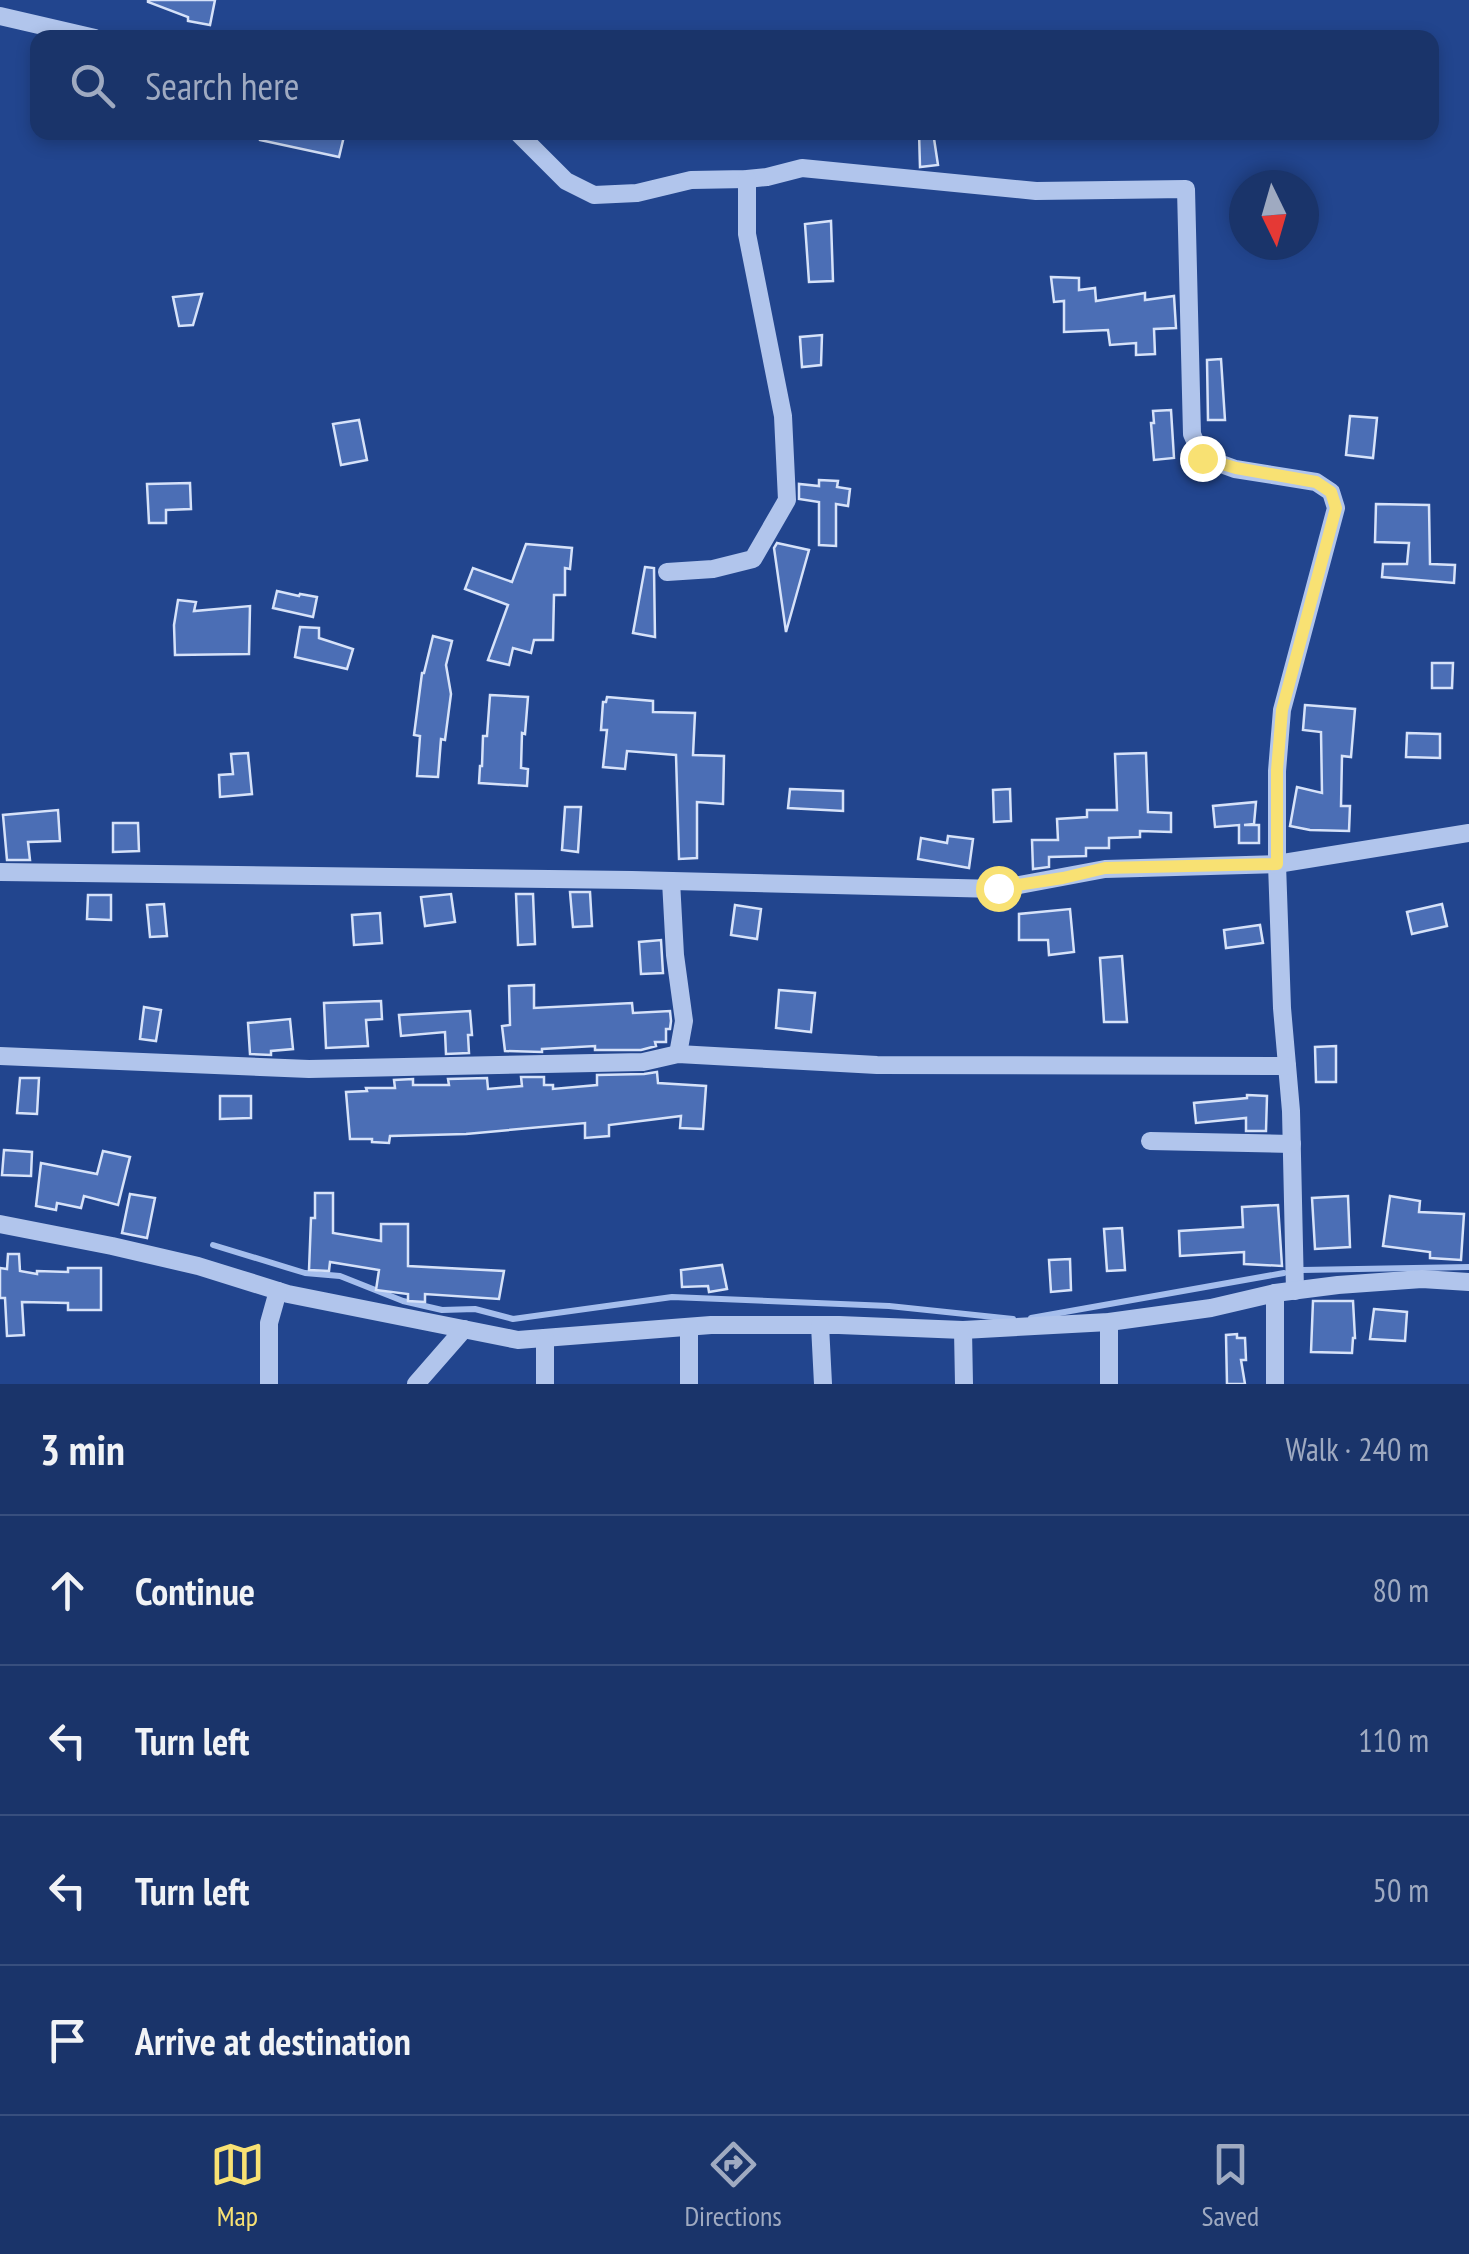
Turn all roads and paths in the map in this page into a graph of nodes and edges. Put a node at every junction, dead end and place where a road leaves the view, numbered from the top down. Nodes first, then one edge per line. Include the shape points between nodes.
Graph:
1 (0, 16) edge
2 (61, 30) edge
3 (525, 140) edge
4 (746, 180) junction
5 (667, 572) dead end
6 (1469, 832) edge
7 (1277, 864) junction
8 (0, 872) edge
9 (671, 881) junction
10 (678, 1054) junction
11 (0, 1056) edge
12 (1287, 1066) junction
13 (1150, 1140) dead end
14 (1292, 1144) junction
15 (0, 1224) edge
16 (1469, 1282) edge
17 (278, 1291) junction
18 (1296, 1291) junction
19 (1275, 1293) junction
20 (1108, 1322) junction
21 (820, 1325) junction
22 (689, 1328) junction
23 (464, 1329) junction
24 (963, 1330) junction
25 (545, 1338) junction
26 (269, 1384) edge
27 (416, 1384) edge
28 (545, 1384) edge
29 (689, 1384) edge
30 (822, 1384) edge
31 (964, 1384) edge
32 (1109, 1384) edge
33 (1275, 1384) edge

1 - 2 street
3 - 4 street via 566,181 594,196 691,180
4 - 5 street via 747,234 783,416 788,500 753,559
4 - 7 street via 802,168 1036,190 1186,189 1192,434 1202,458 1316,482 1331,492 1336,508 1282,710
6 - 7 street
7 - 9 street via 1105,868 998,888
7 - 12 street
8 - 9 street
9 - 10 street via 684,1021
10 - 11 street via 643,1062 308,1068
10 - 12 street via 877,1065
12 - 14 street
13 - 14 street
14 - 18 street
15 - 17 street via 198,1266
16 - 18 street
17 - 23 street
17 - 26 street
18 - 19 street
19 - 20 street
19 - 33 street
20 - 24 street
20 - 32 street
21 - 22 street
21 - 24 street
21 - 30 street
22 - 25 street
22 - 29 street
23 - 25 street
23 - 27 street
24 - 31 street
25 - 28 street

